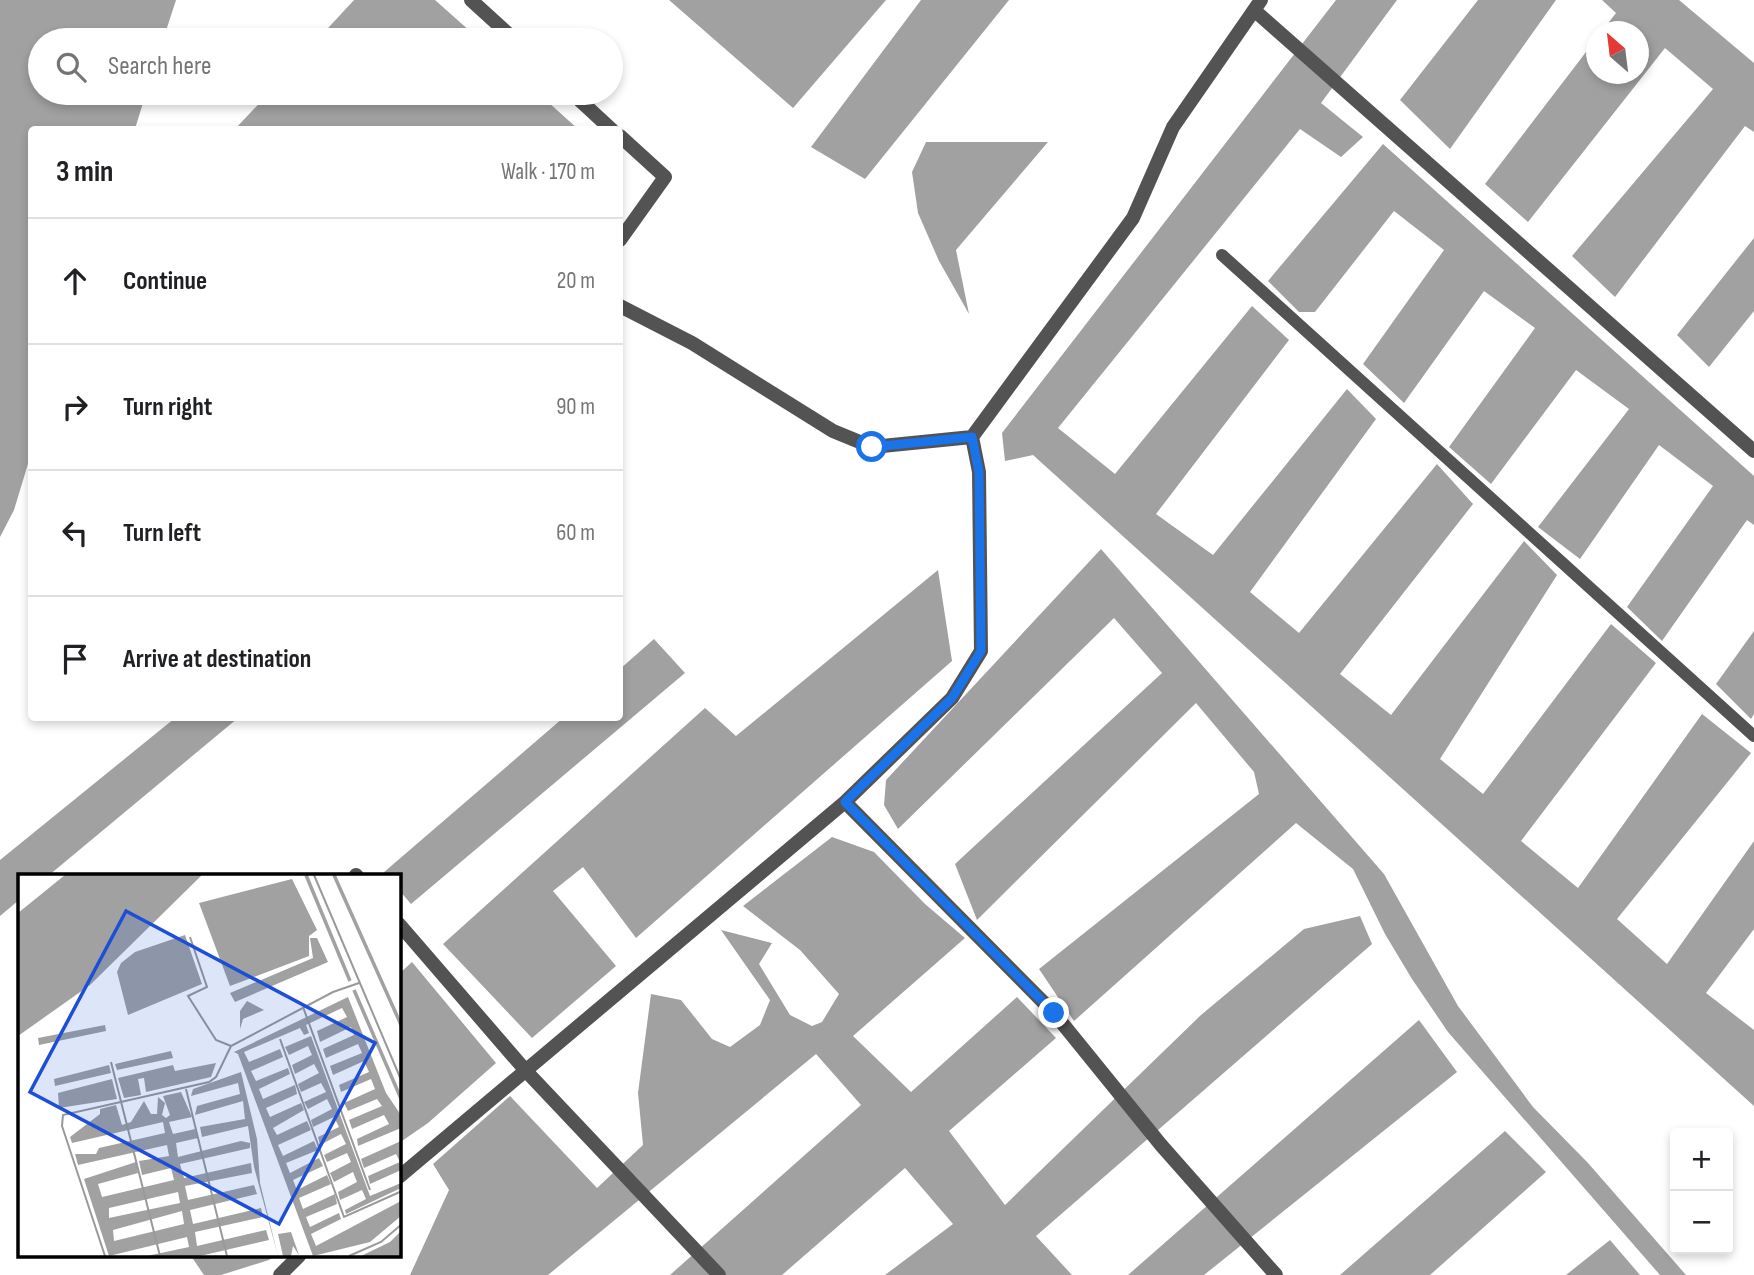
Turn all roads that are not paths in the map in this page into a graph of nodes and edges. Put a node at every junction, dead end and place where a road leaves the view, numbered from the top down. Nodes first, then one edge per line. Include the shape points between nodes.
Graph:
1 (471, 0) edge
2 (1258, 5) edge
3 (502, 28) edge
4 (585, 105) edge
5 (608, 126) edge
6 (623, 139) edge
7 (623, 236) edge
8 (1222, 255) dead end
9 (623, 308) edge
10 (972, 437) junction
11 (1754, 451) edge
12 (1754, 736) edge
13 (845, 802) junction
14 (401, 926) edge
15 (526, 1070) junction
16 (401, 1175) edge
17 (297, 1258) edge
18 (280, 1275) edge
19 (719, 1275) edge
20 (1276, 1275) edge

1 - 3 street
2 - 10 street via 1172,127 1133,218
2 - 11 street
4 - 5 street
6 - 7 street via 665,177
8 - 12 lane
9 - 10 street via 692,343 832,431 872,447
10 - 13 street via 979,472 981,651 952,698
13 - 15 street
13 - 20 street via 1054,1013 1161,1145
14 - 15 street
15 - 16 street
15 - 19 street
17 - 18 street

